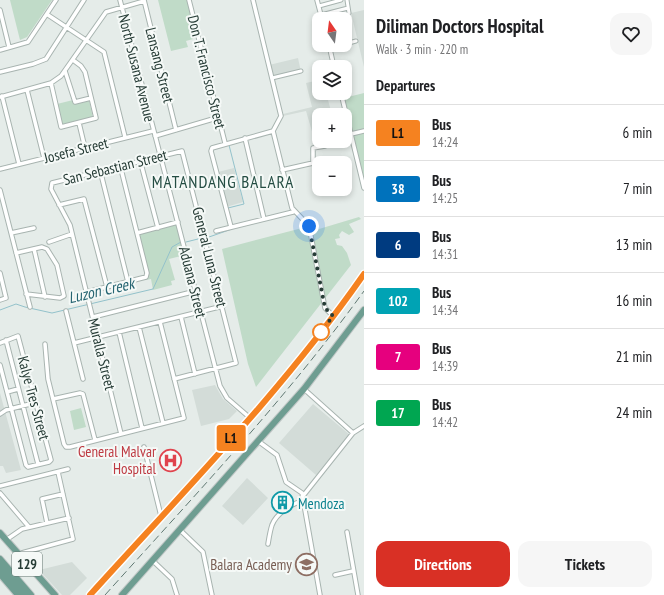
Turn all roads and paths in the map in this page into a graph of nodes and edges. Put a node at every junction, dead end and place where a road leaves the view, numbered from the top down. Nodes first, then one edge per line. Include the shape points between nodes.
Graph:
1 (56, 0) edge
2 (84, 0) edge
3 (120, 0) edge
4 (189, 0) edge
5 (253, 0) edge
6 (317, 0) edge
7 (341, 0) edge
8 (347, 0) edge
9 (144, 1) edge
10 (319, 6) junction
11 (122, 7) junction
12 (348, 8) junction
13 (0, 10) edge
14 (321, 12) edge
15 (336, 12) edge
16 (348, 12) edge
17 (48, 15) junction
18 (67, 27) junction
19 (86, 39) junction
20 (356, 41) dead end
21 (352, 42) edge
22 (9, 48) junction
23 (0, 50) edge
24 (73, 60) junction
25 (65, 71) junction
26 (301, 71) dead end
27 (0, 72) edge
28 (272, 78) junction
29 (51, 83) junction
30 (27, 90) junction
31 (1, 96) edge
32 (91, 98) junction
33 (213, 119) dead end
34 (78, 123) junction
35 (176, 130) junction
36 (153, 131) junction
37 (272, 131) junction
38 (364, 131) edge
39 (352, 134) edge
40 (155, 136) junction
41 (125, 138) junction
42 (244, 138) junction
43 (352, 138) edge
44 (225, 143) junction
45 (85, 148) junction
46 (313, 148) edge
47 (182, 151) joint
48 (161, 155) junction
49 (44, 158) junction
50 (140, 160) junction
51 (19, 164) junction
52 (120, 165) junction
53 (0, 169) edge
54 (100, 170) junction
55 (282, 170) junction
56 (50, 186) joint
57 (364, 188) edge
58 (0, 190) edge
59 (59, 205) junction
60 (293, 212) junction
61 (264, 219) junction
62 (178, 222) junction
63 (34, 228) dead end
64 (158, 228) junction
65 (230, 228) junction
66 (216, 231) dead end
67 (11, 233) junction
68 (137, 233) junction
69 (72, 234) junction
70 (49, 242) dead end
71 (34, 249) junction
72 (16, 253) junction
73 (364, 274) edge
74 (0, 275) edge
75 (128, 282) junction
76 (107, 287) junction
77 (196, 291) junction
78 (86, 292) junction
79 (26, 294) junction
80 (45, 297) junction
81 (0, 300) edge
82 (223, 306) junction
83 (30, 307) dead end
84 (364, 310) edge
85 (66, 311) dead end
86 (201, 312) junction
87 (333, 316) junction
88 (93, 317) junction
89 (181, 317) junction
90 (160, 322) junction
91 (140, 327) junction
92 (119, 332) junction
93 (98, 337) junction
94 (6, 340) junction
95 (0, 343) edge
96 (74, 343) junction
97 (45, 344) dead end
98 (0, 365) edge
99 (215, 369) junction
100 (195, 374) junction
101 (83, 379) dead end
102 (174, 379) junction
103 (18, 389) junction
104 (304, 389) junction
105 (7, 392) junction
106 (53, 399) junction
107 (34, 403) junction
108 (22, 406) junction
109 (11, 408) junction
110 (0, 414) edge
111 (249, 417) junction
112 (163, 423) junction
113 (364, 426) edge
114 (142, 428) junction
115 (353, 433) junction
116 (121, 434) junction
117 (95, 440) junction
118 (258, 441) junction
119 (144, 447) dead end
120 (38, 464) junction
121 (68, 469) dead end
122 (58, 472) junction
123 (0, 486) edge
124 (0, 493) edge
125 (63, 494) junction
126 (303, 499) junction
127 (161, 516) junction
128 (69, 518) junction
129 (47, 523) junction
130 (29, 527) junction
131 (180, 530) junction
132 (346, 532) dead end
133 (0, 533) edge
134 (6, 540) junction
135 (268, 544) dead end
136 (18, 554) junction
137 (0, 559) edge
138 (153, 561) junction
139 (0, 566) edge
140 (353, 571) junction
141 (0, 574) edge
142 (10, 574) junction
143 (336, 575) dead end
144 (18, 595) edge
145 (25, 595) edge
146 (31, 595) edge
147 (55, 595) edge
148 (90, 595) edge
149 (122, 595) edge
150 (177, 595) edge
151 (212, 595) edge
152 (320, 595) edge
153 (358, 595) edge

1 - 17 street
2 - 18 street
3 - 11 street, North Susana Avenue
4 - 44 street, Don T. Francisco Street
5 - 28 street
6 - 10 street
7 - 10 street
8 - 12 street
9 - 11 street
9 - 35 street, Lansang Street
10 - 14 street
11 - 19 street via 106,12
11 - 36 street, North Susana Avenue
12 - 15 street
12 - 16 street
13 - 22 street
17 - 18 street
17 - 22 street via 28,42
18 - 19 street
18 - 27 street via 46,59
19 - 24 street
19 - 41 street via 104,52
20 - 21 street
22 - 23 street
24 - 25 street
24 - 32 street via 84,72
25 - 29 street
25 - 32 street via 75,102
26 - 28 street
28 - 37 street via 281,116
29 - 30 street
29 - 34 street via 61,127
30 - 31 street
30 - 49 street
31 - 51 street
32 - 34 street via 96,118
33 - 35 street
34 - 45 street
35 - 40 street
36 - 40 street, North Susana Avenue
36 - 41 street, Josefa Street
37 - 42 street
37 - 55 street
38 - 39 street
40 - 48 street, Aduana Street
41 - 45 street, Josefa Street
42 - 44 street
42 - 61 street
43 - 57 street
44 - 65 street via 212,148 211,151
45 - 49 street, Josefa Street
46 - 55 street via 313,163
47 - 48 street, San Sebastian Street
47 - 82 street, General Luna Street
48 - 50 street, San Sebastian Street
48 - 62 street, Aduana Street
49 - 51 street, Josefa Street
50 - 52 street, San Sebastian Street
50 - 64 street
51 - 53 street, Josefa Street
52 - 54 street, San Sebastian Street
52 - 68 street
54 - 56 street, San Sebastian Street
54 - 75 street
55 - 60 street
56 - 59 street, Muralla Street
58 - 67 street
59 - 69 street, Muralla Street
59 - 76 street via 84,199
60 - 61 street
60 - 87 street via 309,226 325,308
61 - 65 street
62 - 64 street
62 - 77 street, Aduana Street
63 - 67 street
64 - 68 street
65 - 66 street
67 - 72 street
68 - 75 street via 147,273 146,277
69 - 70 street
69 - 78 street, Muralla Street
71 - 72 street
71 - 80 street
71 - 80 street via 45,247 57,265 64,292 63,297
72 - 79 street
73 - 87 main road
74 - 81 street via 6,298
75 - 76 street
76 - 78 street
77 - 86 street, Aduana Street
77 - 88 street
78 - 88 street, Muralla Street
79 - 80 street
79 - 83 street
82 - 86 street
82 - 99 street, General Luna Street via 236,363
84 - 104 main road
85 - 96 street
86 - 89 street
86 - 99 street, Aduana Street
87 - 111 main road
88 - 93 street, Muralla Street
89 - 90 street
89 - 100 street
90 - 91 street
90 - 102 street
91 - 92 street
91 - 112 street
92 - 93 street
92 - 114 street
93 - 96 street
93 - 116 street, Muralla Street
94 - 95 street
94 - 103 street
94 - 107 street, Kalye Tres Street via 18,336
96 - 101 street
97 - 106 street via 47,374
98 - 105 street
99 - 100 street
99 - 111 street, Aduana Street via 223,393
100 - 102 street
102 - 112 street via 184,418
103 - 105 street
103 - 108 street
104 - 115 street
104 - 118 main road
105 - 109 street
106 - 117 street via 83,394
106 - 117 street via 66,447
107 - 108 street
107 - 120 street, Kalye Tres Street via 50,461
108 - 109 street
108 - 120 street
109 - 110 street
109 - 120 street via 27,466
111 - 127 main road
112 - 114 street
113 - 115 street
114 - 116 street
115 - 126 street via 325,466
116 - 117 street
118 - 126 street via 277,455 286,482 301,491
118 - 131 main road
119 - 127 street
121 - 122 street
122 - 123 street
122 - 125 street
124 - 130 street
125 - 128 street
125 - 129 street via 42,499
126 - 135 street via 275,519
126 - 152 street
127 - 148 main road
128 - 129 street
128 - 136 street via 74,538 72,540
129 - 130 street
130 - 134 street
131 - 138 main road
131 - 151 street via 203,552
132 - 140 street
133 - 134 main road, 129
134 - 136 main road, 129
136 - 147 main road, 129
137 - 142 main road, 129
138 - 149 main road
138 - 150 street via 172,579
139 - 142 main road, 129
140 - 143 street
140 - 153 street
141 - 144 main road, 129
142 - 145 main road, 129
142 - 146 main road, 129

